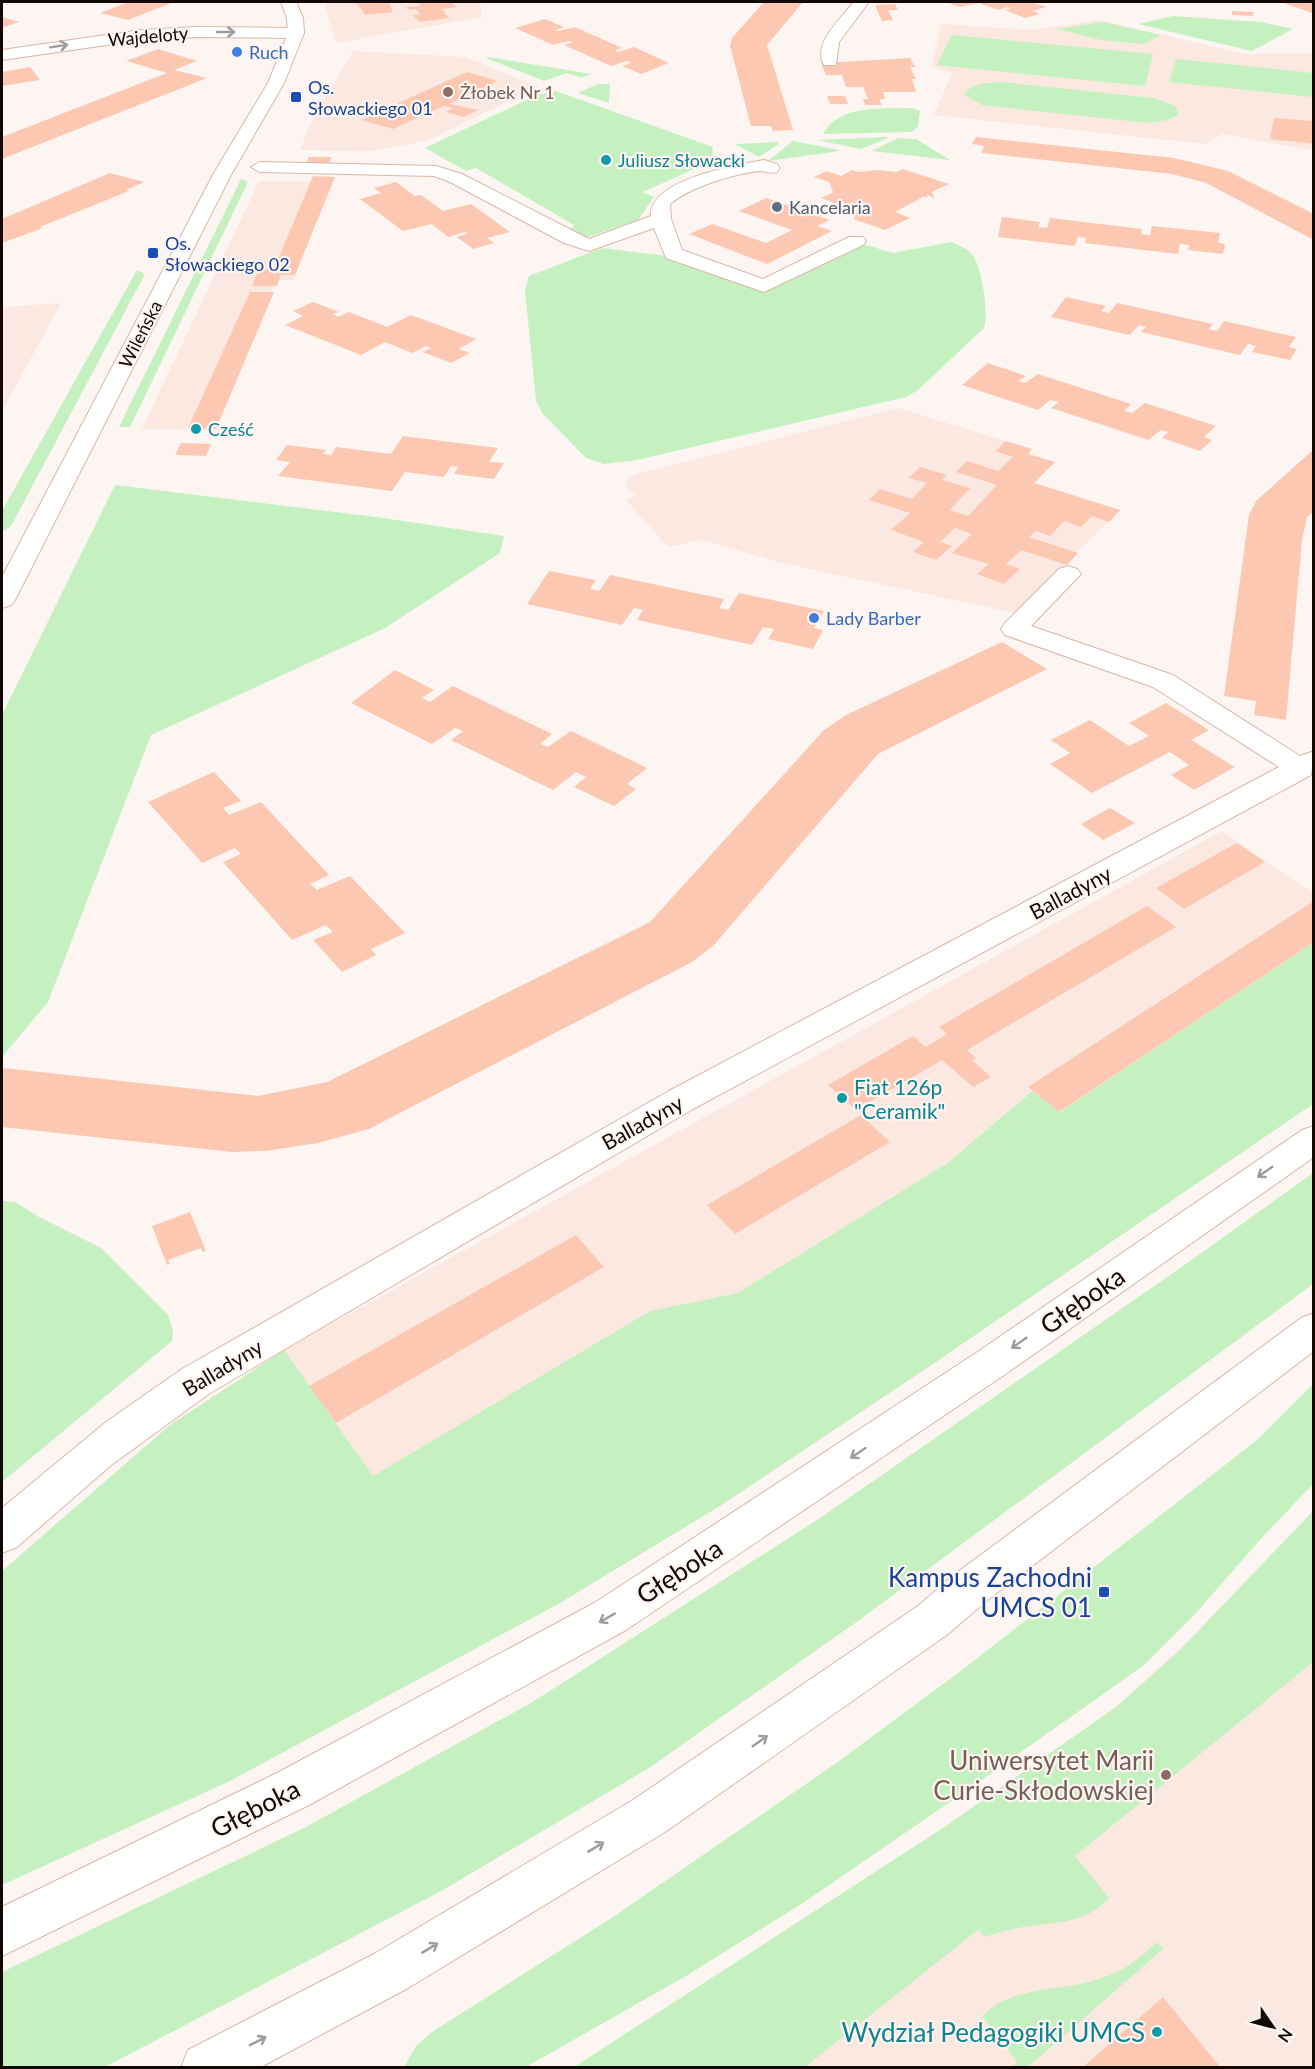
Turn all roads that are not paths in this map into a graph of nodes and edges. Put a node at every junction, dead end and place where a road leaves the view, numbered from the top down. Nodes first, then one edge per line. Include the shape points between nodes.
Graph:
1 (290, 2) edge
2 (861, 2) edge
3 (296, 33) junction
4 (2, 56) edge
5 (830, 62) dead end
6 (409, 151) dead end
7 (260, 167) dead end
8 (771, 168) dead end
9 (426, 169) junction
10 (661, 219) junction
11 (856, 240) dead end
12 (1068, 574) dead end
13 (2, 600) edge
14 (1307, 764) edge
15 (1314, 1139) edge
16 (1314, 1329) edge
17 (2, 1534) edge
18 (2, 1932) edge
19 (206, 2067) edge

1 - 3 street
2 - 5 street via 831,42
4 -> 3 street, Wajdeloty via 141,34
3 - 13 street, Wileńska via 276,83 223,173
6 - 9 street
7 - 9 street
8 - 10 street via 764,165 746,169 672,195 660,205
9 - 10 street via 456,178 589,245
10 - 11 street via 673,254 764,286
12 - 14 street via 1014,629 1163,681
14 - 17 street, Balladyny via 671,1106 196,1381 82,1462
15 -> 18 street, Głęboka via 945,1394 611,1616 293,1789
19 -> 16 street via 391,1971 667,1803 933,1620

